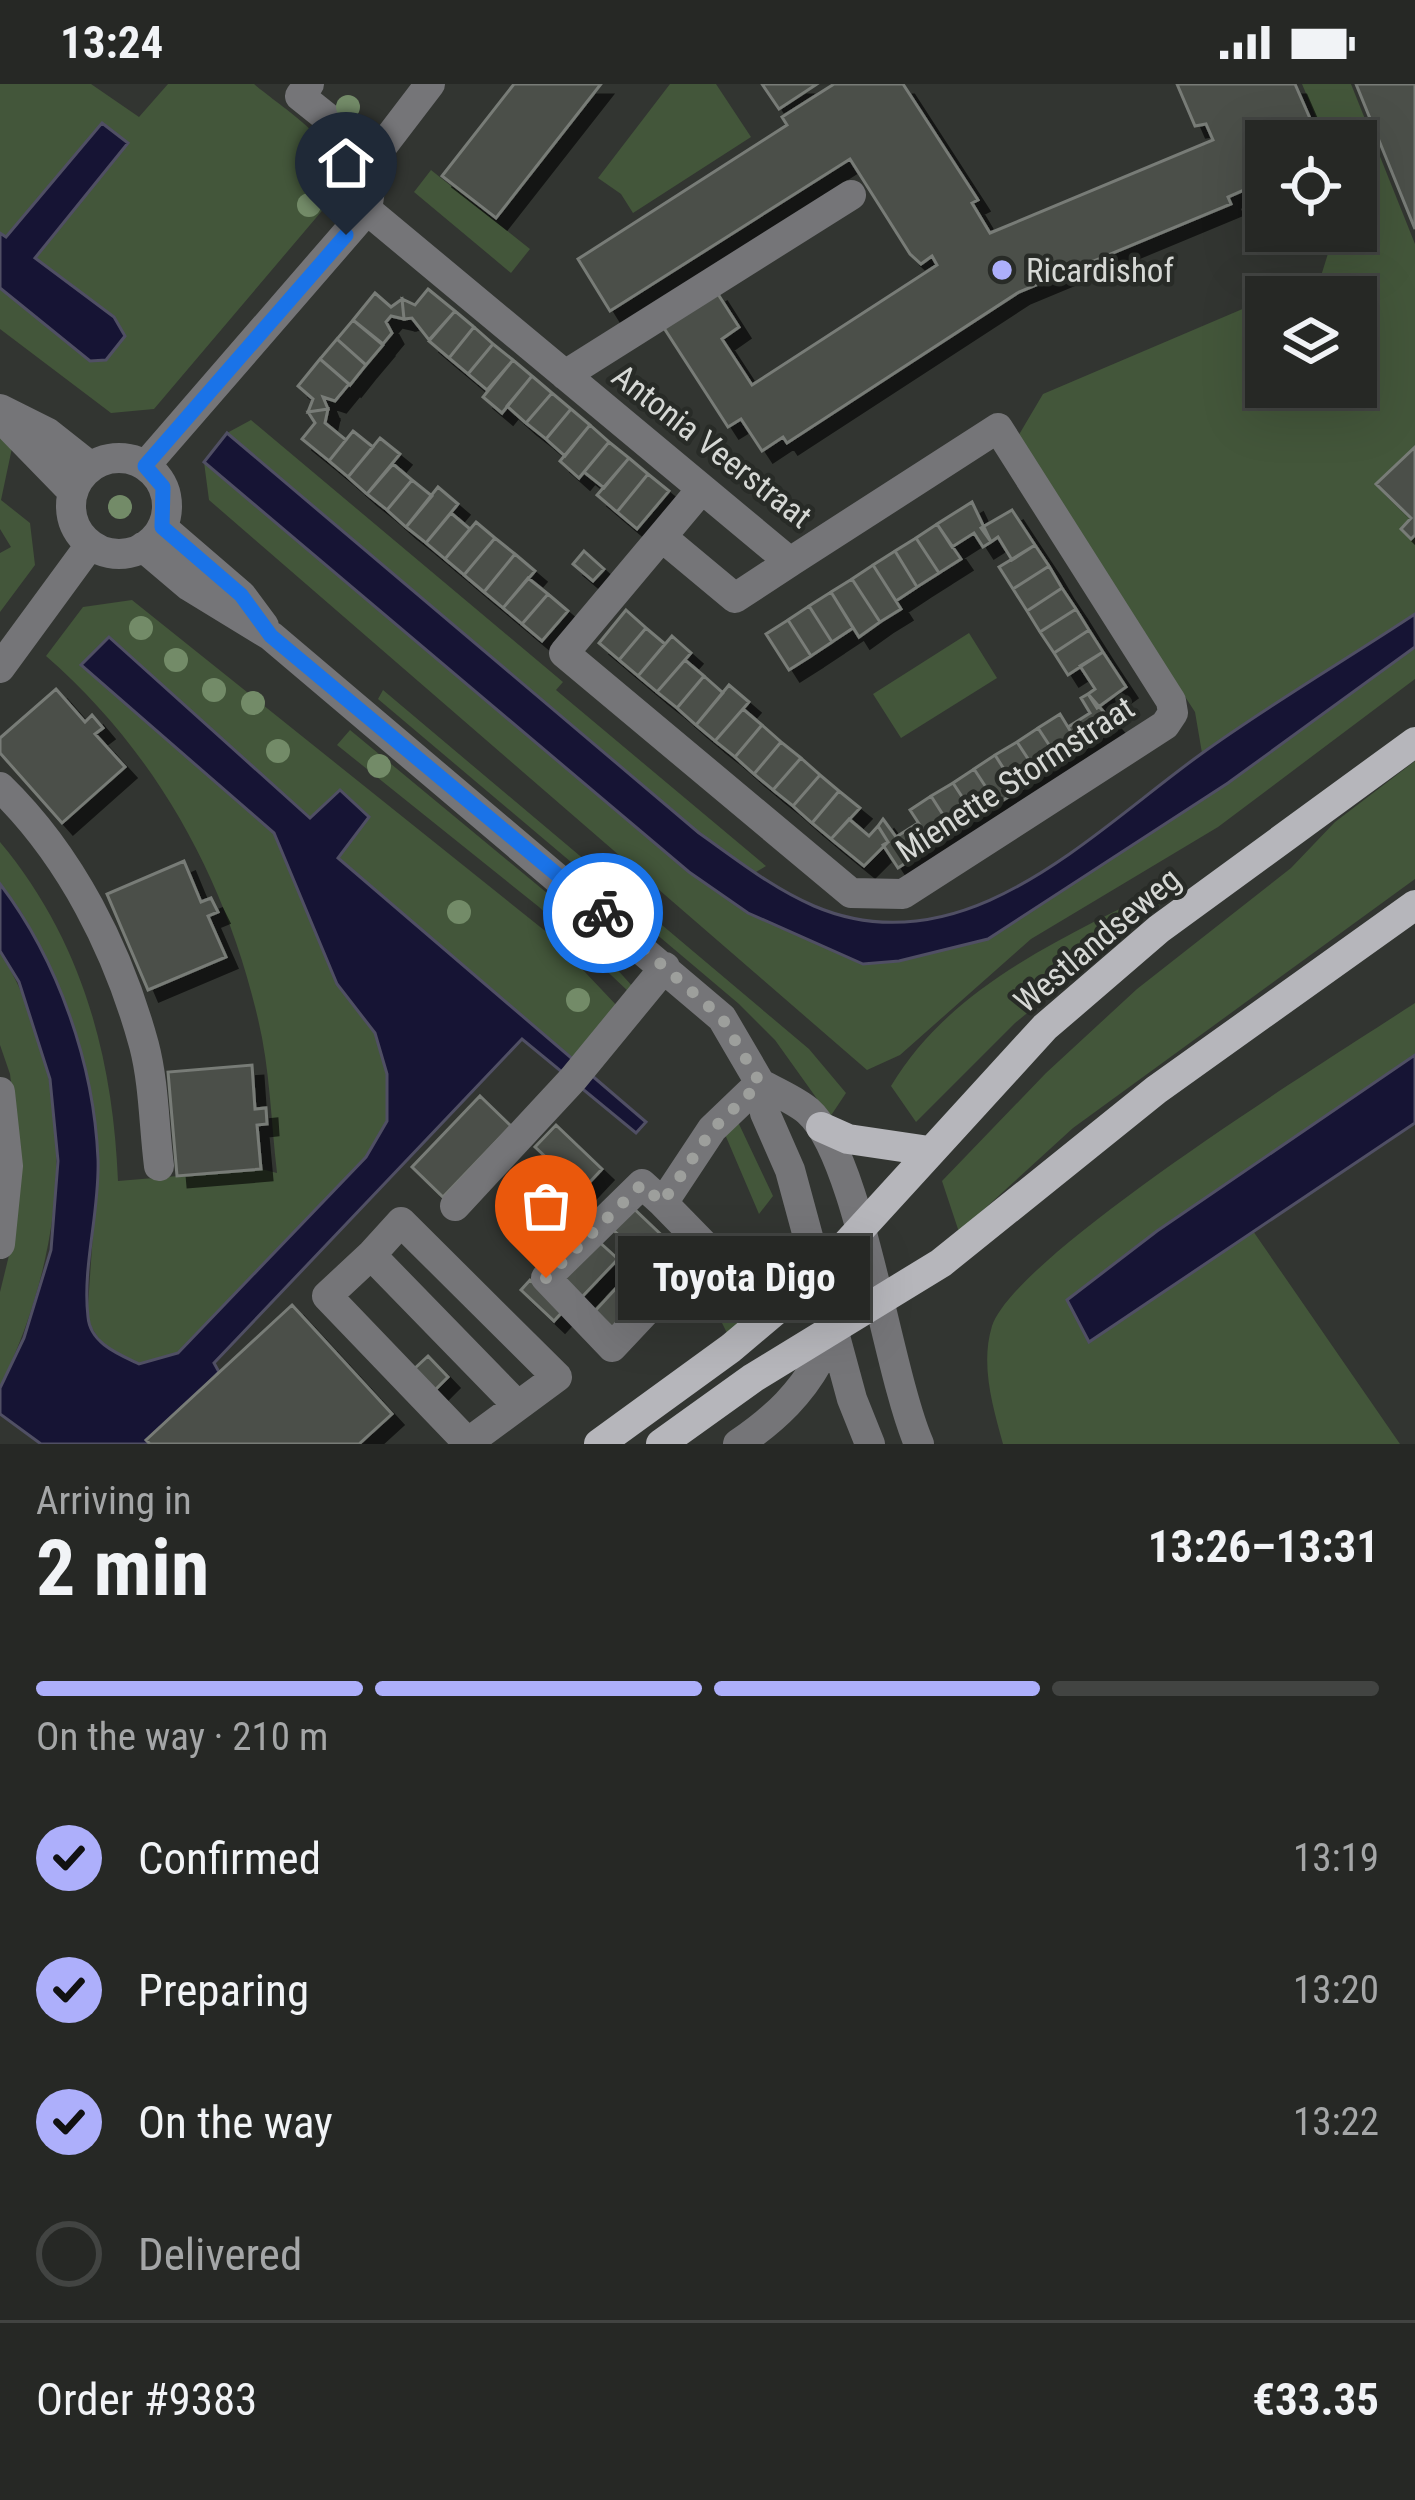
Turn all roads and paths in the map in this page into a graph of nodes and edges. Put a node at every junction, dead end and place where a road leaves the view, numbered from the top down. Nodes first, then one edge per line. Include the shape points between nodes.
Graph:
1 (309, 84) edge
2 (430, 84) edge
3 (375, 156) junction
4 (851, 195) dead end
5 (367, 210) junction
6 (565, 375) junction
7 (0, 413) edge
8 (998, 428) joint
9 (145, 466) junction
10 (82, 480) junction
11 (700, 491) junction
12 (153, 537) junction
13 (663, 538) junction
14 (90, 545) junction
15 (790, 562) junction
16 (0, 668) edge
17 (1415, 742) edge
18 (0, 787) edge
19 (1415, 905) edge
20 (665, 968) junction
21 (760, 1083) junction
22 (0, 1092) edge
23 (821, 1127) junction
24 (929, 1150) junction
25 (159, 1166) dead end
26 (662, 1203) junction
27 (455, 1205) dead end
28 (862, 1232) junction
29 (0, 1244) edge
30 (371, 1255) junction
31 (821, 1272) junction
32 (875, 1302) junction
33 (835, 1328) junction
34 (517, 1405) junction
35 (468, 1444) edge
36 (599, 1444) edge
37 (661, 1444) edge
38 (738, 1444) edge
39 (870, 1444) edge
40 (919, 1444) edge

1 - 3 street via 300,96
2 - 3 street
3 - 5 street
4 - 6 street, Antonia Veerstraat
5 - 6 street, Antonia Veerstraat
5 - 9 street
6 - 11 street, Antonia Veerstraat
7 - 10 street
8 - 13 street, Mienette Stormstraat via 1173,713 903,894 850,893 564,653
8 - 15 street, Antonia Veerstraat
9 - 10 street via 124,459
9 - 12 street via 163,487
10 - 14 street via 73,521
11 - 13 street, Mienette Stormstraat
11 - 15 street, Antonia Veerstraat
12 - 14 street via 111,554
12 - 20 street via 189,586 271,636
13 - 15 street via 735,598
14 - 16 street
17 - 24 main road, Westlandseweg via 1159,929 1045,1028
18 - 25 street via 67,869 111,948 145,1049
19 - 32 main road via 1156,1090 941,1263
20 - 21 street via 722,1018
20 - 27 street
21 - 23 street
21 - 26 street via 712,1130
21 - 31 street
22 - 29 street via 8,1166
23 - 24 main road via 848,1139
23 - 28 street
24 - 28 main road, Westlandseweg
26 - 26 street via 642,1184 546,1278 612,1347 706,1247
28 - 31 main road, Westlandseweg
28 - 32 street
28 - 33 street
30 - 34 street
30 - 34 street via 401,1222 557,1378
30 - 35 street via 327,1296
31 - 33 street
31 - 36 main road, Westlandseweg
32 - 33 main road
32 - 40 street
33 - 37 main road
33 - 38 street via 792,1403
33 - 39 street
34 - 35 street

